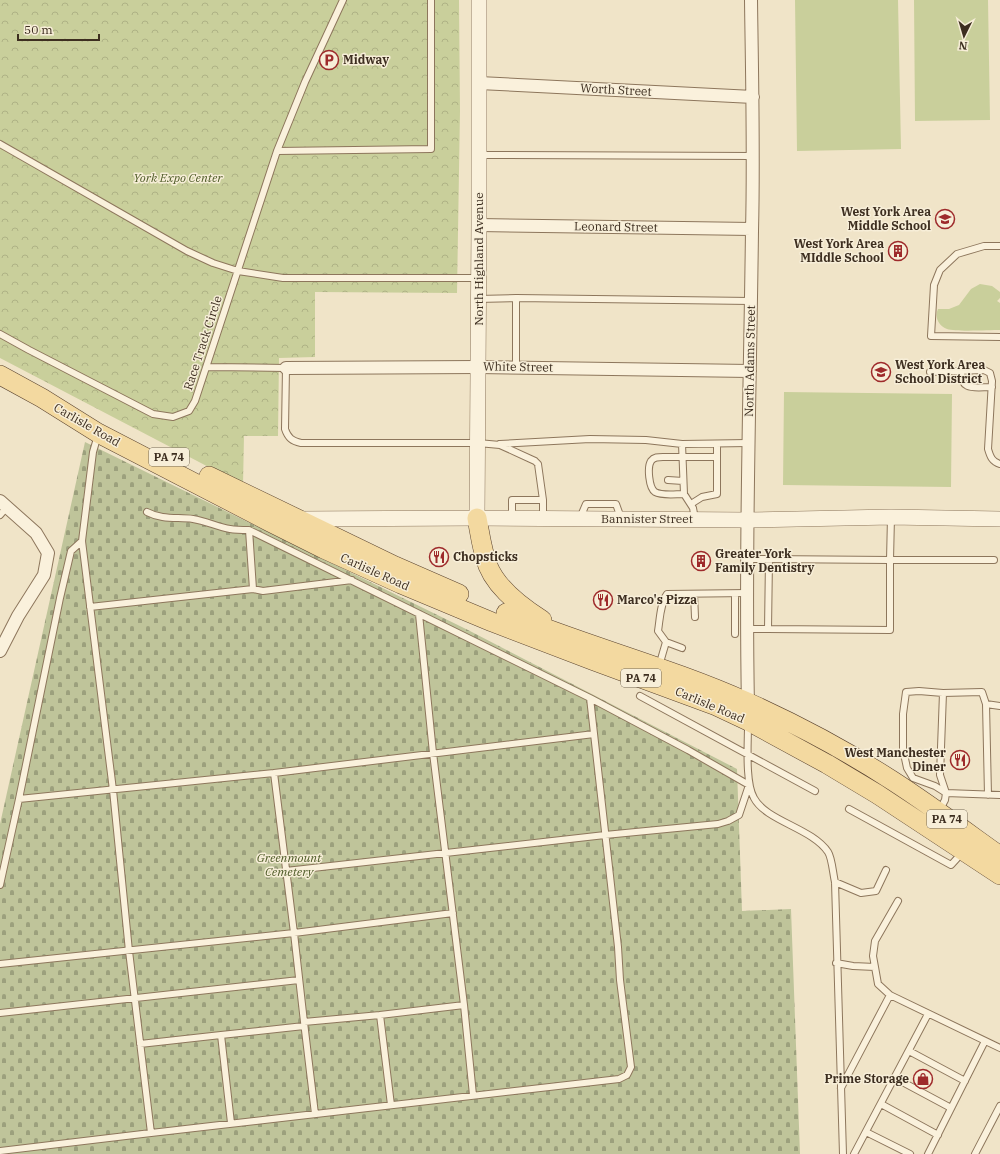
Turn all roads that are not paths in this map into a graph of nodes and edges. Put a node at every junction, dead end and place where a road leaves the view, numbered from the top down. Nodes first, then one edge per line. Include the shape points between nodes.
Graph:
1 (343, 0) edge
2 (431, 0) edge
3 (479, 0) edge
4 (751, 0) edge
5 (479, 84) junction
6 (753, 97) junction
7 (0, 144) edge
8 (277, 150) junction
9 (479, 155) junction
10 (753, 156) junction
11 (479, 225) junction
12 (752, 230) junction
13 (1000, 246) edge
14 (238, 271) junction
15 (478, 278) junction
16 (516, 298) junction
17 (478, 299) junction
18 (751, 301) junction
19 (0, 334) edge
20 (1000, 337) edge
21 (207, 367) junction
22 (478, 367) junction
23 (286, 368) junction
24 (516, 368) junction
25 (961, 370) junction
26 (750, 371) junction
27 (930, 372) dead end
28 (0, 375) edge
29 (992, 387) junction
30 (42, 398) junction
31 (98, 433) junction
32 (478, 442) junction
33 (748, 443) junction
34 (682, 444) junction
35 (717, 444) junction
36 (497, 445) junction
37 (683, 457) junction
38 (717, 457) junction
39 (1000, 464) edge
40 (650, 479) junction
41 (657, 480) dead end
42 (668, 480) dead end
43 (683, 481) junction
44 (209, 491) junction
45 (684, 494) junction
46 (543, 500) junction
47 (691, 504) junction
48 (2, 507) edge
49 (147, 512) dead end
50 (890, 517) junction
51 (477, 518) junction
52 (512, 518) junction
53 (295, 519) junction
54 (543, 519) junction
55 (1000, 519) edge
56 (695, 520) junction
57 (748, 520) junction
58 (249, 530) junction
59 (82, 541) junction
60 (748, 559) junction
61 (769, 559) junction
62 (890, 560) junction
63 (994, 560) dead end
64 (352, 580) junction
65 (253, 589) junction
66 (748, 593) junction
67 (694, 594) junction
68 (735, 594) junction
69 (90, 607) junction
70 (420, 614) junction
71 (694, 616) dead end
72 (735, 623) junction
73 (748, 626) junction
74 (768, 629) junction
75 (735, 634) dead end
76 (569, 636) junction
77 (666, 642) junction
78 (682, 648) dead end
79 (0, 651) edge
80 (658, 667) junction
81 (943, 693) junction
82 (640, 696) dead end
83 (590, 698) junction
84 (748, 702) junction
85 (986, 704) junction
86 (1000, 706) edge
87 (748, 721) junction
88 (594, 734) junction
89 (433, 753) junction
90 (748, 755) junction
91 (274, 772) junction
92 (750, 785) junction
93 (112, 790) junction
94 (815, 791) dead end
95 (946, 793) junction
96 (988, 794) junction
97 (1000, 795) edge
98 (20, 799) junction
99 (849, 808) dead end
100 (938, 812) junction
101 (605, 835) junction
102 (964, 850) junction
103 (446, 853) junction
104 (1000, 856) edge
105 (886, 870) dead end
106 (286, 871) junction
107 (1000, 875) edge
108 (834, 882) junction
109 (0, 885) edge
110 (898, 901) dead end
111 (453, 913) junction
112 (294, 933) junction
113 (129, 950) junction
114 (836, 963) junction
115 (0, 964) edge
116 (874, 967) junction
117 (299, 980) junction
118 (890, 995) junction
119 (135, 998) junction
120 (464, 1005) junction
121 (0, 1013) edge
122 (928, 1014) junction
123 (380, 1015) junction
124 (304, 1024) junction
125 (221, 1035) junction
126 (985, 1041) junction
127 (140, 1044) junction
128 (1000, 1048) edge
129 (909, 1051) junction
130 (895, 1078) junction
131 (965, 1081) junction
132 (840, 1089) junction
133 (473, 1095) junction
134 (881, 1104) junction
135 (391, 1105) junction
136 (1000, 1106) edge
137 (951, 1108) junction
138 (314, 1114) junction
139 (231, 1123) junction
140 (866, 1132) junction
141 (151, 1133) junction
142 (938, 1135) junction
143 (0, 1151) edge
144 (842, 1154) edge
145 (854, 1154) edge
146 (910, 1154) edge
147 (928, 1154) edge
148 (974, 1154) edge

1 - 8 lane, Race Track Circle
2 - 8 lane via 431,149
3 - 5 street, North Highland Avenue
4 - 6 street, North Adams Street
5 - 6 street, Worth Street
5 - 9 street, North Highland Avenue
6 - 10 street, North Adams Street
7 - 14 lane via 187,251
8 - 14 lane, Race Track Circle
9 - 10 lane
9 - 11 street, North Highland Avenue
10 - 12 street, North Adams Street
11 - 12 street, Leonard Street
11 - 15 street, North Highland Avenue
12 - 18 street, North Adams Street
13 - 20 lane via 984,246 957,254 940,270 934,285 931,336
14 - 15 lane via 283,278
14 - 21 lane, Race Track Circle
15 - 17 street, North Highland Avenue
16 - 17 lane
16 - 18 lane
16 - 24 lane
17 - 22 street, North Highland Avenue
18 - 26 street, North Adams Street
19 - 21 lane, Race Track Circle via 153,414 173,417 189,412 196,401
21 - 23 lane
22 - 23 street, White Street
22 - 24 street, White Street
22 - 32 street, North Highland Avenue
23 - 32 lane via 285,429 287,436 294,441
24 - 26 street, White Street
25 - 27 lane
25 - 29 lane via 984,370 990,373
25 - 29 lane via 964,385
26 - 33 street, North Adams Street
28 - 30 main road, PA 74
29 - 39 lane via 988,449 990,458
30 - 31 main road, Carlisle Road / PA 74
30 - 53 main road, Carlisle Road / PA 74 via 104,424
31 - 44 main road, Carlisle Road / PA 74
31 - 59 lane via 93,452
32 - 36 lane
32 - 51 street, North Highland Avenue
33 - 35 lane
33 - 57 street, North Adams Street
34 - 35 lane
34 - 36 lane via 646,440 590,439
34 - 37 lane
35 - 38 lane
36 - 46 lane via 538,464
37 - 38 lane
37 - 40 lane via 656,457 651,461 649,468
37 - 43 lane
38 - 47 lane via 717,494 702,497
40 - 41 lane
40 - 45 lane via 656,492
42 - 43 lane
43 - 45 lane
44 - 53 main road via 268,516
44 - 87 main road, Carlisle Road / PA 74 via 324,549 401,584 714,705
45 - 47 lane
46 - 52 lane via 512,500
46 - 54 lane
47 - 56 lane
48 - 79 street via 36,533 48,553 44,575
49 - 58 lane via 155,516 205,521 229,529
50 - 55 street, Bannister Street
50 - 57 street, Bannister Street
50 - 62 lane
51 - 52 street, Bannister Street
51 - 53 street, Bannister Street
51 - 76 main road via 482,548 488,567 496,579 530,612
52 - 54 street, Bannister Street
53 - 76 main road, Carlisle Road / PA 74 via 442,587
54 - 56 street, Bannister Street
56 - 57 street, Bannister Street
57 - 60 street, North Adams Street
58 - 64 lane
58 - 65 lane
59 - 69 lane
59 - 98 lane via 71,551
60 - 61 lane
60 - 66 street, North Adams Street
61 - 62 lane
61 - 74 lane
62 - 63 lane
62 - 74 lane via 890,630
64 - 65 lane via 262,591
64 - 70 lane
65 - 69 lane
66 - 68 lane
66 - 73 street, North Adams Street
67 - 68 lane
67 - 71 lane
67 - 77 lane via 667,594 664,598 658,631
68 - 72 lane
69 - 93 lane
70 - 83 lane
70 - 89 lane
72 - 73 lane
72 - 75 lane
73 - 74 lane
73 - 84 street, North Adams Street
76 - 80 main road, Carlisle Road / PA 74
77 - 78 lane
77 - 80 lane
80 - 84 main road, Carlisle Road / PA 74
81 - 85 lane via 982,692
81 - 95 lane via 940,775
81 - 95 lane via 906,692 903,749 907,768 913,778
82 - 90 lane
83 - 88 lane
83 - 92 lane
84 - 87 street, North Adams Street
84 - 100 main road, Carlisle Road / PA 74 via 850,754
85 - 86 lane
85 - 96 lane
87 - 90 lane
87 - 102 main road, Carlisle Road / PA 74 via 871,790
88 - 89 lane
88 - 101 lane
89 - 91 lane
89 - 103 lane
90 - 92 lane
90 - 94 lane
91 - 93 lane
91 - 106 lane
92 - 101 lane via 739,815 728,821
92 - 108 lane via 754,798 763,809 818,841 829,853
93 - 98 lane
93 - 113 lane
95 - 96 lane
95 - 100 lane
96 - 97 lane
98 - 109 lane
99 - 102 lane via 951,865
100 - 104 main road, Carlisle Road / PA 74
101 - 103 lane
101 - 133 lane via 631,1067 627,1075 619,1079
102 - 107 main road, Carlisle Road / PA 74
103 - 106 lane
103 - 111 lane
105 - 108 lane via 876,891 861,893
106 - 112 lane
108 - 114 lane
110 - 116 lane via 875,941
111 - 112 lane
111 - 120 lane
112 - 113 lane
112 - 117 lane
113 - 115 lane
113 - 119 lane
114 - 116 lane
114 - 132 lane
116 - 118 lane via 878,984
117 - 119 lane
117 - 124 lane
118 - 122 lane
118 - 132 lane
119 - 121 lane
119 - 127 lane
120 - 123 lane
120 - 133 lane
122 - 126 lane
122 - 129 lane
123 - 124 lane
123 - 135 lane
124 - 125 lane
124 - 138 lane
125 - 127 lane
125 - 139 lane
126 - 128 lane
126 - 131 lane
127 - 141 lane
129 - 130 lane
129 - 131 lane
130 - 134 lane
130 - 137 lane
131 - 137 lane
132 - 144 lane
133 - 135 lane
134 - 140 lane
134 - 142 lane
135 - 138 lane
136 - 148 lane
137 - 142 lane
138 - 139 lane
139 - 141 lane
140 - 145 lane
140 - 146 lane
141 - 143 lane
142 - 147 lane

